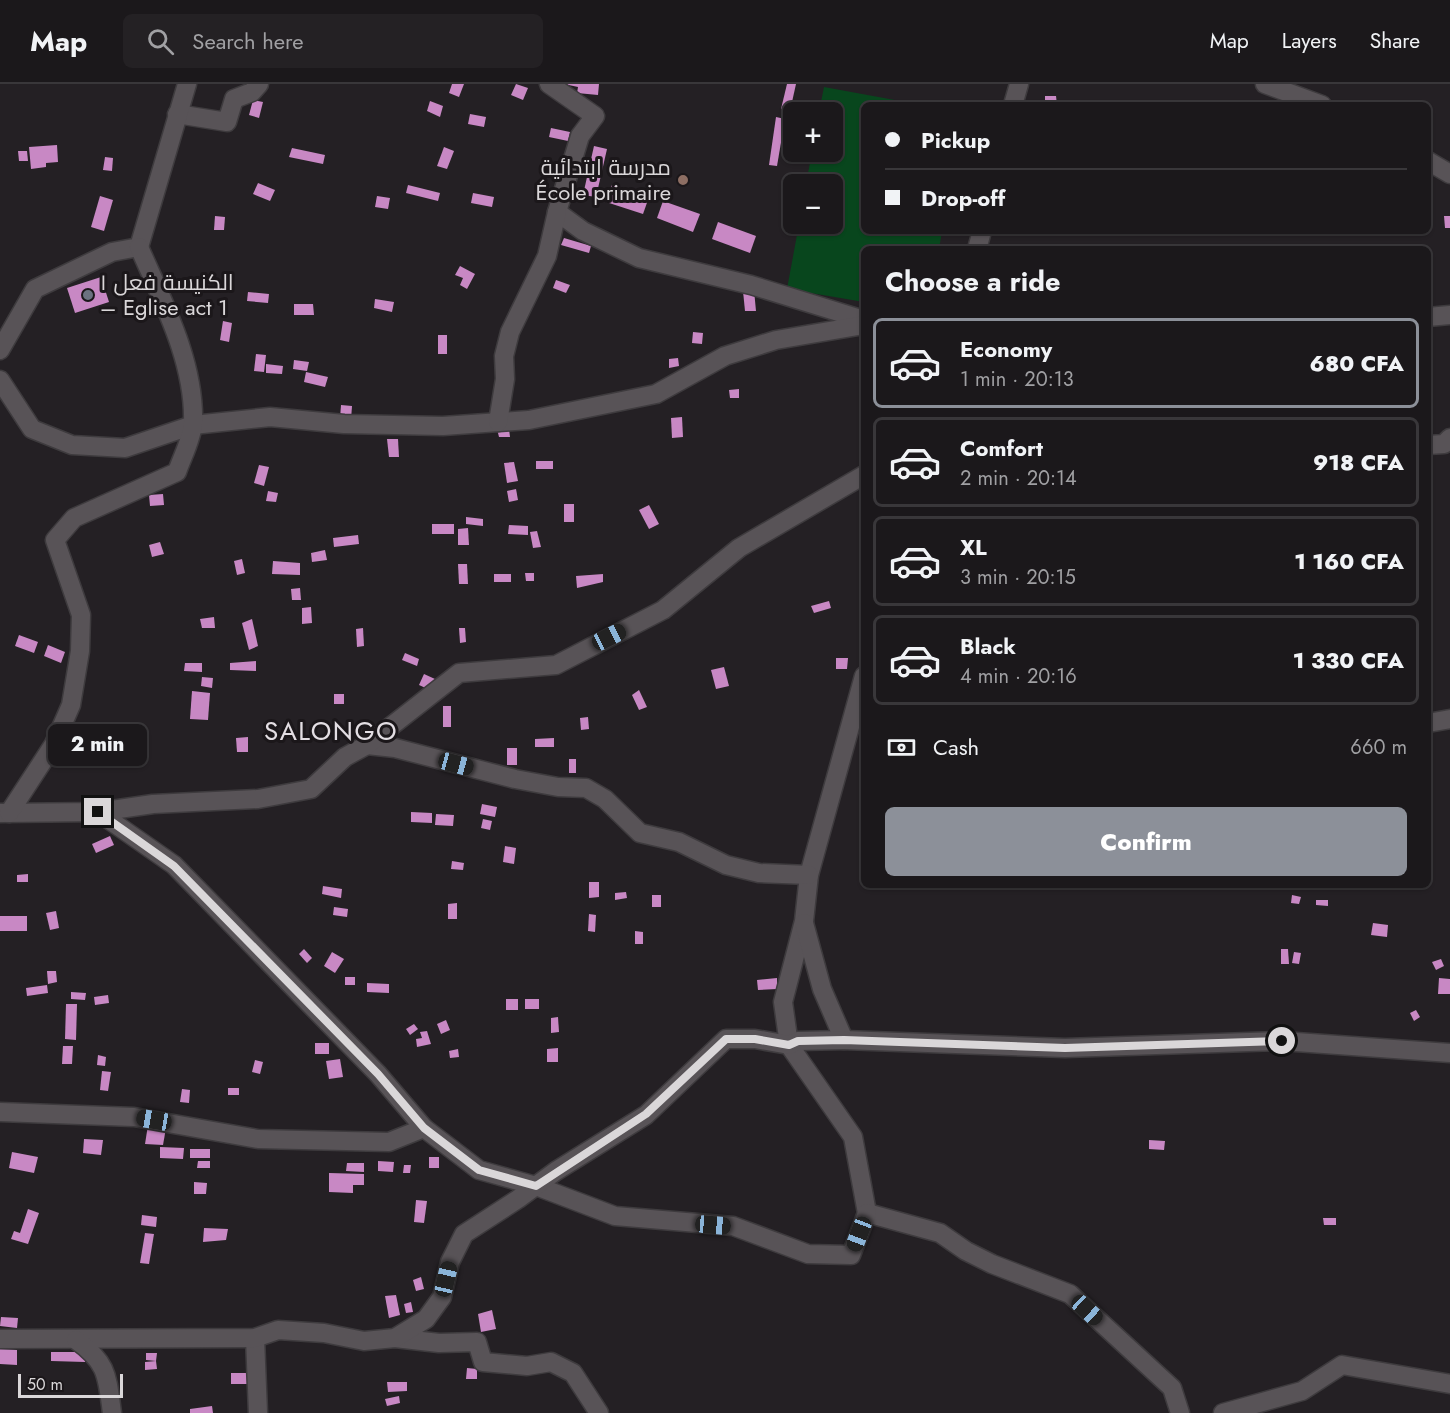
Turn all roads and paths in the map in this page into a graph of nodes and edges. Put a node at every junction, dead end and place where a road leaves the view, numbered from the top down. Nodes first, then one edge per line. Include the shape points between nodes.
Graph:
1 (187, 84) edge
2 (260, 84) edge
3 (549, 84) edge
4 (1019, 84) edge
5 (1264, 84) edge
6 (1014, 102) edge
7 (1314, 102) edge
8 (177, 114) junction
9 (1431, 163) edge
10 (1450, 174) edge
11 (557, 212) junction
12 (140, 247) junction
13 (1450, 315) edge
14 (1431, 316) edge
15 (861, 321) edge
16 (861, 323) edge
17 (0, 350) edge
18 (0, 380) edge
19 (498, 422) junction
20 (193, 425) junction
21 (1450, 438) edge
22 (1431, 445) edge
23 (861, 477) edge
24 (861, 687) edge
25 (1450, 719) edge
26 (1431, 722) edge
27 (367, 746) junction
28 (98, 812) junction
29 (4, 813) edge
30 (809, 874) junction
31 (804, 921) junction
32 (844, 1040) junction
33 (789, 1045) junction
34 (1450, 1053) edge
35 (0, 1112) edge
36 (424, 1128) junction
37 (536, 1186) junction
38 (867, 1213) junction
39 (255, 1338) junction
40 (396, 1338) junction
41 (0, 1339) edge
42 (76, 1340) junction
43 (1450, 1384) edge
44 (112, 1413) edge
45 (258, 1413) edge
46 (599, 1413) edge
47 (1180, 1413) edge
48 (1223, 1413) edge

1 - 8 street
2 - 8 street via 234,99 227,122
3 - 11 street via 596,116 580,136
4 - 6 street
5 - 7 street
8 - 12 street
9 - 10 street
11 - 15 street via 583,231 639,258 751,285
11 - 19 street via 547,256 510,332
12 - 17 street via 111,252 35,289
12 - 20 street via 175,328
13 - 14 street
16 - 19 street via 776,340 725,356 656,394 529,420
18 - 20 street via 32,429 72,445 124,448
19 - 20 street via 443,426 344,424 270,417
20 - 29 street via 177,472 75,518 55,540 81,615 71,705 54,744
21 - 22 street via 1444,444
23 - 27 street via 739,548 663,610 556,665 459,673
24 - 30 street
25 - 26 street
27 - 28 street via 345,757 310,789 258,799 153,804
27 - 30 street via 395,748 515,779 586,788 640,832 680,842 726,866 759,873
28 - 29 street
28 - 36 street via 174,866 378,1074
30 - 31 street
31 - 32 street via 822,989
31 - 33 street via 783,1002
32 - 33 street via 798,1041
32 - 34 street via 1065,1048 1282,1041
33 - 37 street via 726,1039 646,1114
33 - 38 street via 853,1137
35 - 36 street via 134,1117 258,1139 389,1142
36 - 37 street via 479,1170
37 - 38 street via 615,1216 733,1226 808,1254 851,1255
37 - 40 street via 464,1234 450,1262 442,1297 426,1319
38 - 47 street via 940,1233 992,1264 1070,1294 1172,1388
39 - 40 street via 278,1330 364,1341
39 - 42 street
39 - 45 street
40 - 46 street via 477,1342 483,1362 526,1366 551,1362 573,1373
41 - 42 street
42 - 44 street via 95,1354 104,1367
43 - 48 street via 1342,1365 1302,1391

